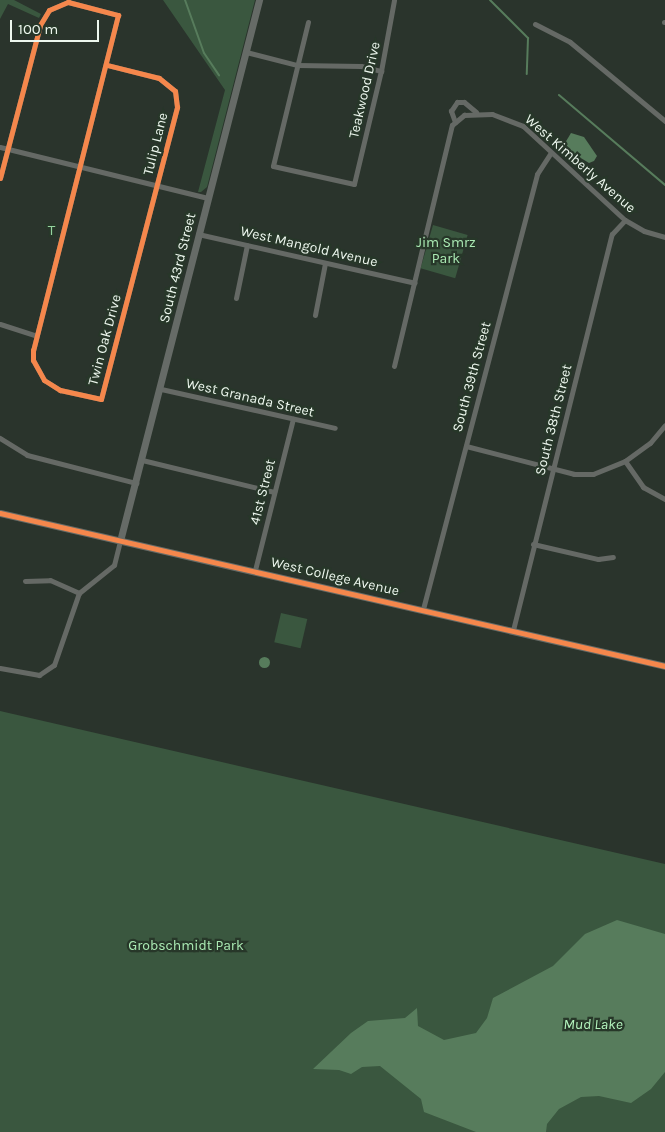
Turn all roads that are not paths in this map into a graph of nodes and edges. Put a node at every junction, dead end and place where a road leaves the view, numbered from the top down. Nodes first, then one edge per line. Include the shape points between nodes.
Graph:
1 (259, 0) edge
2 (394, 0) edge
3 (308, 22) dead end
4 (535, 24) dead end
5 (246, 52) junction
6 (107, 65) junction
7 (297, 65) junction
8 (382, 71) junction
9 (476, 112) junction
10 (665, 121) edge
11 (454, 123) junction
12 (0, 147) edge
13 (9, 149) junction
14 (550, 154) junction
15 (79, 166) junction
16 (0, 178) edge
17 (157, 187) junction
18 (208, 198) junction
19 (625, 220) junction
20 (198, 234) junction
21 (665, 237) edge
22 (247, 245) junction
23 (325, 262) junction
24 (415, 283) junction
25 (236, 298) dead end
26 (315, 315) dead end
27 (0, 324) edge
28 (36, 336) junction
29 (394, 366) dead end
30 (161, 388) junction
31 (293, 419) junction
32 (665, 425) edge
33 (334, 428) dead end
34 (0, 438) edge
35 (466, 446) junction
36 (142, 460) junction
37 (625, 461) junction
38 (552, 471) junction
39 (136, 483) junction
40 (274, 492) junction
41 (665, 499) edge
42 (0, 513) edge
43 (120, 541) junction
44 (533, 544) junction
45 (613, 557) dead end
46 (255, 570) junction
47 (25, 581) dead end
48 (78, 593) junction
49 (423, 609) junction
50 (513, 630) junction
51 (665, 666) edge
52 (0, 668) edge

1 - 5 street, South 43rd Street
2 - 8 street, Teakwood Drive
3 - 7 street
4 - 10 street via 570,42
5 - 7 street
5 - 18 street, South 43rd Street
6 - 13 street, Twin Oak Drive via 118,15 68,2 49,10 40,25
6 - 15 street, Twin Oak Drive
6 - 17 street, Tulip Lane via 159,78 175,91 177,107
7 - 8 street via 361,66
7 - 8 street, Teakwood Drive via 273,166 354,184
9 - 11 street
9 - 11 street, West Kimberly Avenue via 464,102 457,102 451,111
9 - 14 street, West Kimberly Avenue via 508,118 523,126
11 - 24 street
12 - 13 street
13 - 15 street
13 - 16 street
14 - 19 street, West Kimberly Avenue
14 - 35 street, South 39th Street via 537,174
15 - 17 street
15 - 28 street, Twin Oak Drive
17 - 18 street
17 - 28 street, Twin Oak Drive via 101,399 60,390 44,380 33,360
18 - 20 street, South 43rd Street
19 - 21 street, West Kimberly Avenue via 644,231
19 - 38 street, South 38th Street via 612,234
20 - 22 street, West Mangold Avenue
20 - 30 street, South 43rd Street
22 - 23 street, West Mangold Avenue
22 - 25 street
23 - 24 street, West Mangold Avenue
23 - 26 street
24 - 29 street
27 - 28 street
30 - 31 street, West Granada Street
30 - 36 street, South 43rd Street
31 - 33 street, West Granada Street
31 - 40 street, 41st Street
32 - 37 street via 650,444
34 - 39 street via 27,455
35 - 38 street
35 - 49 street, South 39th Street
36 - 39 street, South 43rd Street
36 - 40 street
37 - 38 street via 593,474
37 - 41 street via 643,487
38 - 44 street, South 38th Street
39 - 43 street, South 43rd Street
40 - 46 street, 41st Street
42 - 43 street, West College Avenue
43 - 46 street, West College Avenue
43 - 48 street via 114,565
44 - 45 street via 598,559
44 - 50 street, South 38th Street
46 - 49 street, West College Avenue
47 - 48 street via 50,580
48 - 52 street via 54,665 39,675
49 - 50 street, West College Avenue
50 - 51 street, West College Avenue

